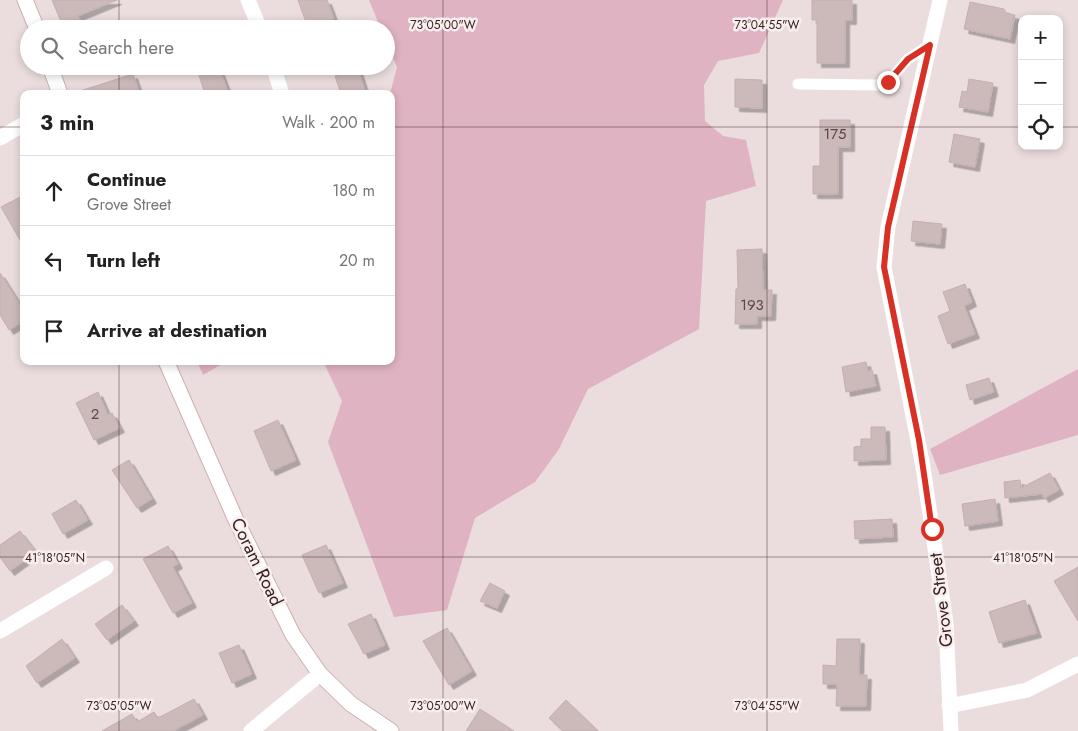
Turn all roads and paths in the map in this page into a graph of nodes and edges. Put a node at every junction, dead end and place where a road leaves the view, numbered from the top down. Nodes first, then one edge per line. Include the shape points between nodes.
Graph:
1 (25, 0) edge
2 (248, 0) edge
3 (940, 0) edge
4 (33, 20) edge
5 (256, 20) edge
6 (930, 45) junction
7 (53, 75) edge
8 (276, 75) edge
9 (798, 84) dead end
10 (59, 90) edge
11 (281, 90) edge
12 (20, 126) edge
13 (0, 138) edge
14 (168, 365) edge
15 (106, 568) dead end
16 (0, 631) edge
17 (1078, 664) edge
18 (320, 674) junction
19 (949, 706) junction
20 (251, 731) edge
21 (391, 731) edge
22 (951, 731) edge

1 - 4 street
2 - 5 street
3 - 6 street, Grove Street
6 - 9 lane via 908,59 888,82 878,85
6 - 19 street, Grove Street via 888,227 884,267 919,440 946,622
7 - 10 street
8 - 11 street
12 - 13 street
14 - 18 street, Coram Road via 235,518 293,635
15 - 16 street
17 - 19 street via 1027,690
18 - 20 street
18 - 21 street, Coram Road via 351,704
19 - 22 street, Grove Street

